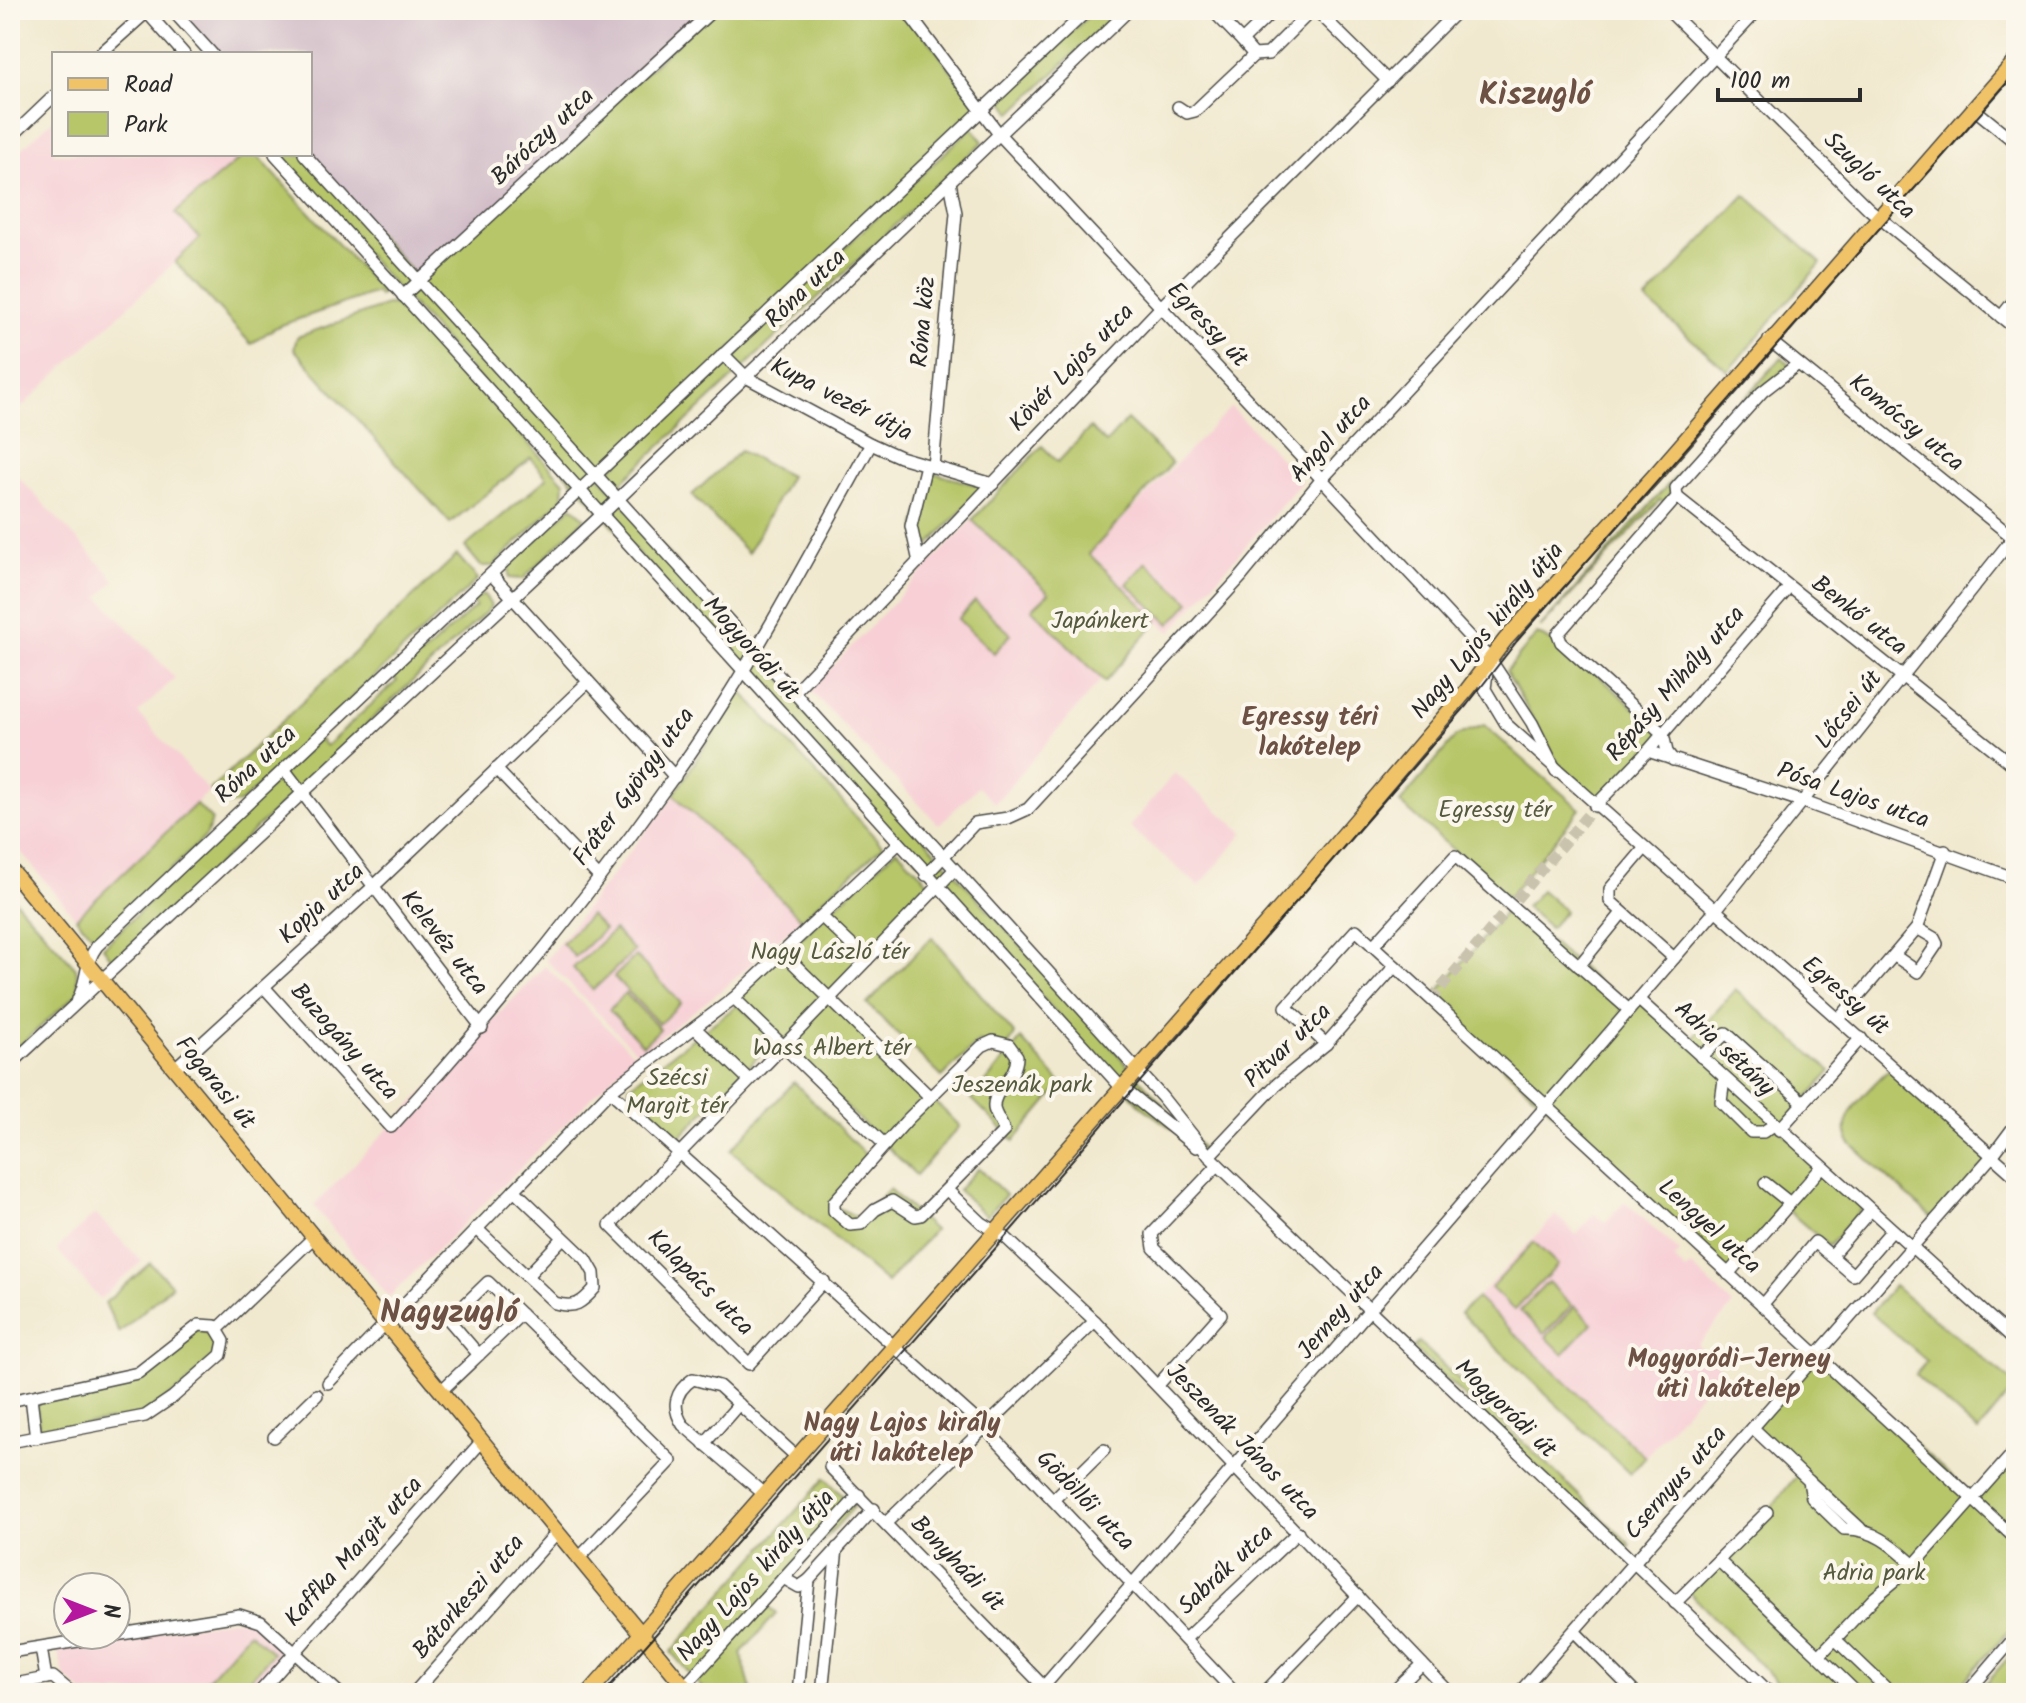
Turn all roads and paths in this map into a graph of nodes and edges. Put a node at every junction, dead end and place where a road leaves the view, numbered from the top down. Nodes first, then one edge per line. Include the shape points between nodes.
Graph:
1 (172, 10) edge
2 (713, 10) edge
3 (906, 10) edge
4 (1088, 10) edge
5 (1129, 10) edge
6 (1212, 10) edge
7 (1274, 10) edge
8 (1314, 10) edge
9 (1458, 10) edge
10 (1668, 10) edge
11 (1758, 10) edge
12 (147, 11) edge
13 (1242, 41) junction
14 (102, 52) edge
15 (182, 52) edge
16 (210, 52) edge
17 (1254, 55) junction
18 (1712, 55) junction
19 (2016, 60) edge
20 (1388, 81) junction
21 (52, 98) edge
22 (1178, 107) dead end
23 (1973, 108) junction
24 (981, 110) junction
25 (999, 134) junction
26 (10, 138) edge
27 (2016, 143) edge
28 (277, 156) edge
29 (306, 156) edge
30 (950, 182) junction
31 (1877, 216) junction
32 (420, 281) junction
33 (403, 296) junction
34 (2016, 298) edge
35 (1161, 307) junction
36 (2001, 317) junction
37 (2016, 329) edge
38 (1769, 340) junction
39 (723, 354) junction
40 (1798, 364) junction
41 (746, 377) junction
42 (871, 444) junction
43 (930, 466) junction
44 (598, 476) junction
45 (1322, 479) junction
46 (993, 484) junction
47 (580, 492) junction
48 (618, 497) junction
49 (1677, 497) junction
50 (601, 515) junction
51 (2015, 537) edge
52 (919, 562) junction
53 (492, 575) junction
54 (1788, 589) junction
55 (512, 598) junction
56 (753, 650) junction
57 (1490, 659) junction
58 (741, 671) junction
59 (1902, 678) junction
60 (588, 682) junction
61 (792, 694) junction
62 (1532, 723) junction
63 (1663, 734) junction
64 (1519, 737) junction
65 (1648, 751) junction
66 (1673, 760) junction
67 (2016, 767) edge
68 (284, 769) junction
69 (496, 769) junction
70 (1556, 771) junction
71 (675, 777) junction
72 (302, 795) junction
73 (1804, 802) junction
74 (1595, 806) junction
75 (898, 844) junction
76 (1644, 849) junction
77 (1945, 851) junction
78 (942, 857) junction
79 (10, 869) edge
80 (954, 870) junction
81 (926, 875) junction
82 (598, 876) junction
83 (2016, 879) edge
84 (373, 887) junction
85 (938, 888) junction
86 (1715, 911) junction
87 (1622, 913) junction
88 (822, 917) junction
89 (1917, 928) junction
90 (1373, 946) junction
91 (783, 953) junction
92 (1895, 956) junction
93 (1674, 958) junction
94 (867, 960) junction
95 (87, 964) junction
96 (1395, 966) junction
97 (1579, 966) junction
98 (102, 982) junction
99 (264, 987) junction
100 (734, 998) junction
101 (829, 998) junction
102 (1639, 1000) junction
103 (76, 1003) junction
104 (1629, 1010) junction
105 (1839, 1019) junction
106 (482, 1028) junction
107 (695, 1028) junction
108 (1861, 1038) junction
109 (1326, 1044) junction
110 (783, 1045) junction
111 (1701, 1057) junction
112 (10, 1065) edge
113 (175, 1068) junction
114 (1135, 1069) junction
115 (1724, 1079) junction
116 (749, 1080) junction
117 (1120, 1086) junction
118 (610, 1091) junction
119 (930, 1097) junction
120 (1804, 1103) junction
121 (1547, 1109) junction
122 (2016, 1124) edge
123 (391, 1127) joint
124 (1776, 1128) junction
125 (885, 1145) junction
126 (678, 1152) junction
127 (1992, 1156) junction
128 (1214, 1161) junction
129 (1821, 1168) junction
130 (2016, 1177) edge
131 (1765, 1183) dead end
132 (514, 1190) junction
133 (947, 1190) junction
134 (1790, 1203) junction
135 (1870, 1211) junction
136 (476, 1228) junction
137 (1892, 1230) junction
138 (994, 1231) junction
139 (313, 1238) junction
140 (563, 1238) junction
141 (1910, 1247) junction
142 (1831, 1256) junction
143 (1728, 1274) junction
144 (527, 1276) junction
145 (824, 1281) junction
146 (1762, 1305) junction
147 (1371, 1311) junction
148 (521, 1314) junction
149 (1095, 1321) junction
150 (213, 1326) junction
151 (385, 1326) junction
152 (2016, 1341) edge
153 (897, 1346) junction
154 (479, 1355) junction
155 (1817, 1355) junction
156 (331, 1380) dead end
157 (1158, 1385) junction
158 (441, 1391) junction
159 (317, 1395) dead end
160 (31, 1397) junction
161 (10, 1401) edge
162 (739, 1404) junction
163 (985, 1428) junction
164 (1753, 1428) junction
165 (274, 1437) dead end
166 (36, 1438) junction
167 (482, 1441) junction
168 (10, 1442) edge
169 (704, 1444) junction
170 (1104, 1450) dead end
171 (2016, 1450) edge
172 (798, 1458) junction
173 (830, 1467) dead end
174 (1234, 1467) junction
175 (765, 1495) junction
176 (859, 1495) junction
177 (1974, 1497) junction
178 (1053, 1500) junction
179 (874, 1509) junction
180 (1767, 1512) dead end
181 (887, 1522) junction
182 (558, 1531) junction
183 (1298, 1532) junction
184 (2016, 1539) edge
185 (837, 1548) junction
186 (580, 1557) junction
187 (1720, 1562) junction
188 (1635, 1564) junction
189 (1914, 1565) junction
190 (783, 1578) junction
191 (809, 1580) junction
192 (1135, 1585) junction
193 (1358, 1596) junction
194 (1675, 1603) junction
195 (1575, 1632) junction
196 (640, 1634) junction
197 (2016, 1636) edge
198 (1185, 1639) junction
199 (1836, 1640) junction
200 (41, 1648) junction
201 (10, 1652) edge
202 (294, 1653) junction
203 (1819, 1656) junction
204 (1422, 1664) junction
205 (46, 1678) junction
206 (10, 1685) edge
207 (687, 1690) edge
208 (1044, 1691) edge
209 (72, 1693) edge
210 (259, 1693) edge
211 (339, 1693) edge
212 (414, 1693) edge
213 (589, 1693) edge
214 (798, 1693) edge
215 (822, 1693) edge
216 (1235, 1693) edge
217 (1264, 1693) edge
218 (1392, 1693) edge
219 (1450, 1693) edge
220 (1519, 1693) edge
221 (1635, 1693) edge
222 (1770, 1693) edge
223 (1857, 1693) edge
224 (1891, 1693) edge
225 (1967, 1693) edge

1 - 16 street
2 - 32 street, Báróczy utca
3 - 24 street, Egressy út
4 - 24 street, Róna utca
5 - 25 street, Róna utca
6 - 13 street
7 - 13 street
8 - 17 street via 1268,54
8 - 20 street
9 - 20 street, Kövér Lajos utca
10 - 18 street, Szugló utca
11 - 18 street, Angol utca
12 - 14 street
12 - 15 street
13 - 17 street
17 - 22 street via 1195,111
18 - 31 street, Szugló utca
18 - 45 street, Angol utca
19 - 23 main road, Nagy Lajos király útja
20 - 35 street, Kövér Lajos utca
21 - 26 street
23 - 27 street
23 - 31 main road, Nagy Lajos király útja
24 - 25 street, Egressy út
24 - 39 street, Róna utca
25 - 30 street, Róna utca
25 - 35 street, Egressy út
28 - 33 street, Mogyoródi út
29 - 32 street, Mogyoródi út
30 - 41 street, Róna utca
30 - 43 street, Róna köz via 956,213
31 - 36 street, Szugló utca
31 - 38 main road, Nagy Lajos király útja
32 - 33 street, Báróczy utca
32 - 44 street, Mogyoródi út
33 - 47 street, Mogyoródi út
34 - 36 street
35 - 45 street, Egressy út
35 - 46 street, Kövér Lajos utca
36 - 37 street, Szugló utca
38 - 40 street, Komócsy utca
38 - 57 main road, Nagy Lajos király útja
39 - 41 street, Kupa vezér útja
39 - 44 street, Róna utca
40 - 49 street via 1762,392 1676,488
40 - 51 street, Komócsy utca
41 - 42 street, Kupa vezér útja
41 - 48 street, Róna utca
42 - 43 street, Kupa vezér útja
42 - 56 street, Fráter György utca
43 - 46 street, Kupa vezér útja
43 - 52 street, Róna köz via 911,526
44 - 47 street, Róna utca
44 - 48 street, Mogyoródi út
45 - 57 street, Egressy út
45 - 78 street, Angol utca via 1028,809 975,823
46 - 52 street, Kövér Lajos utca
47 - 50 street, Mogyoródi út
47 - 53 street, Róna utca
48 - 50 street, Róna utca
48 - 56 street, Mogyoródi út
49 - 54 street, Benkő utca
49 - 63 street via 1560,630 1561,642
50 - 55 street, Róna utca
50 - 58 street, Mogyoródi út
51 - 59 street, Lőcsei út
52 - 61 street, Kövér Lajos utca
53 - 55 street
53 - 68 street, Róna utca
54 - 59 street, Benkő utca
54 - 63 street, Répásy Mihály utca
55 - 60 street
55 - 72 street, Róna utca
56 - 58 street, Fráter György utca
56 - 61 street, Mogyoródi út
57 - 62 street, Egressy út
57 - 64 street, Egressy út via 1485,689 1499,716
57 - 114 main road, Nagy Lajos király útja via 1310,874
58 - 71 street, Fráter György utca
58 - 75 street, Mogyoródi út
59 - 67 street, Benkő utca
59 - 73 street, Lőcsei út
60 - 69 street, Kopja utca
60 - 71 street
61 - 78 street, Mogyoródi út
62 - 64 street via 1531,737
62 - 70 street, Egressy út
63 - 65 street, Répásy Mihály utca
63 - 66 street
64 - 70 street, Egressy út
65 - 66 street, Pósa Lajos utca
65 - 74 street, Répásy Mihály utca
66 - 73 street, Pósa Lajos utca
68 - 72 street, Kelevéz utca
68 - 95 street, Róna utca via 97,946
69 - 82 street
69 - 84 street, Kopja utca
70 - 74 street, Egressy út
71 - 82 street, Fráter György utca
72 - 84 street, Kelevéz utca
72 - 98 street, Róna utca
73 - 77 street, Pósa Lajos utca
73 - 86 street, Lőcsei út
74 - 76 street, Egressy út
75 - 81 street, Mogyoródi út
75 - 88 street
76 - 86 street, Egressy út
76 - 87 street via 1610,889 1610,901
77 - 83 street, Pósa Lajos utca
77 - 89 street
78 - 80 street, Mogyoródi út
78 - 81 street, Angol utca
79 - 95 main road, Fogarasi út
80 - 85 street
80 - 114 street, Mogyoródi út
81 - 85 street, Mogyoródi út
82 - 106 street, Fráter György utca
84 - 99 street, Kopja utca
84 - 106 street, Kelevéz utca
85 - 94 street
85 - 117 street, Mogyoródi út
86 - 93 street, Jerney utca
86 - 105 street, Egressy út
87 - 93 street
87 - 97 street
88 - 91 street
88 - 94 street
89 - 92 street
89 - 92 street via 1937,944 1923,967 1911,970
90 - 96 street, Lengyel utca
90 - 97 street via 1455,856
90 - 109 street via 1356,930 1286,1007
91 - 100 street
91 - 101 street
92 - 105 street
93 - 102 street, Jerney utca
94 - 101 street
95 - 98 main road, Fogarasi út
95 - 103 street, Róna utca via 85,986
96 - 109 street, Pitvar utca
96 - 121 street, Lengyel utca
97 - 104 street
98 - 103 street, Róna utca
98 - 113 main road, Fogarasi út
99 - 113 street, Kopja utca
99 - 123 street, Buzogány utca
100 - 107 street
100 - 110 street
101 - 110 street
101 - 119 street
102 - 104 street, Jerney utca
102 - 111 street, Adria sétány
103 - 112 street, Róna utca
104 - 121 street, Jerney utca
105 - 108 street, Egressy út
106 - 123 street, Fráter György utca
107 - 116 street
107 - 118 street
108 - 120 street, Adria sétány
108 - 127 street, Egressy út
109 - 128 street, Pitvar utca via 1276,1085
110 - 116 street
110 - 125 street
111 - 115 street, Adria sétány
111 - 120 street via 1726,1033
113 - 139 main road, Fogarasi út
114 - 117 main road, Nagy Lajos király útja
114 - 128 street, Mogyoródi út
115 - 124 street, Adria sétány
115 - 124 street via 1721,1102 1751,1132
116 - 126 street
117 - 128 street, Mogyoródi út
117 - 138 main road, Nagy Lajos király útja
118 - 126 street
118 - 132 street
119 - 125 street
119 - 133 street via 987,1043 1001,1041 1014,1049 1015,1073 995,1098 994,1110 1004,1131
120 - 124 street, Adria sétány
121 - 143 street, Lengyel utca
121 - 147 street, Jerney utca
122 - 127 street, Csernyus utca
124 - 129 street, Adria sétány
125 - 133 street via 834,1202 834,1211 855,1226 888,1202 915,1216
126 - 145 street
126 - 145 street, Kalapács utca via 610,1225 749,1364
127 - 130 street, Egressy út
127 - 141 street, Csernyus utca
128 - 147 street, Mogyoródi út
128 - 157 street, Pitvar utca via 1150,1241 1221,1314
129 - 134 street
129 - 135 street, Adria sétány
131 - 134 street
132 - 136 street
132 - 140 street
133 - 138 street
134 - 143 street
135 - 137 street, Adria sétány
135 - 142 street
136 - 144 street
136 - 151 street
137 - 141 street, Adria sétány
137 - 142 street via 1853,1275
138 - 149 street, Jeszenák János utca
138 - 153 main road, Nagy Lajos király útja
139 - 150 street
139 - 151 main road, Fogarasi út
140 - 144 street
140 - 144 street via 594,1273 595,1288 582,1303 555,1303
141 - 152 street, Adria sétány
141 - 155 street, Csernyus utca
142 - 146 street via 1815,1242
143 - 146 street, Lengyel utca
145 - 153 street
146 - 155 street, Lengyel utca
147 - 174 street, Jerney utca
147 - 188 street, Mogyoródi út
148 - 154 street
148 - 154 street via 488,1282 449,1320
148 - 186 street via 671,1461
149 - 157 street, Jeszenák János utca
149 - 163 street
150 - 160 street via 192,1328 138,1373
150 - 166 street via 223,1350 145,1416
151 - 156 street
151 - 158 main road, Fogarasi út
153 - 163 street, Gödöllői utca
153 - 172 main road, Nagy Lajos király útja
154 - 158 street
155 - 164 street, Csernyus utca
155 - 177 street, Lengyel utca
157 - 174 street, Jeszenák János utca
158 - 167 main road, Fogarasi út
159 - 165 street
160 - 161 street
160 - 166 street
162 - 169 street
162 - 169 street, Nagy Lajos király útja via 712,1382 693,1379 682,1386 676,1396 677,1417
162 - 172 street, Nagy Lajos király útja
163 - 178 street, Gödöllői utca
163 - 181 street
164 - 188 street, Csernyus utca
164 - 189 street via 1809,1481 1812,1498 1844,1529 1860,1528 1887,1540
166 - 168 street
167 - 182 main road, Fogarasi út
167 - 202 street, Kaffka Margit utca
169 - 175 street, Nagy Lajos király útja
170 - 178 street
171 - 177 street
172 - 175 main road, Nagy Lajos király útja
173 - 176 street, Bonyhádi út
174 - 183 street, Jeszenák János utca
174 - 192 street, Jerney utca
175 - 196 main road, Nagy Lajos király útja
176 - 179 street, Bonyhádi út
176 - 190 street, Nagy Lajos király útja
177 - 184 street, Lengyel utca
177 - 189 street
178 - 192 street, Gödöllői utca
179 - 181 street, Bonyhádi út
179 - 185 street
180 - 187 street
181 - 208 street, Bonyhádi út
182 - 186 main road, Fogarasi út
182 - 212 street, Bátorkeszi utca
183 - 193 street, Jeszenák János utca
183 - 198 street, Sabrák utca
185 - 191 street
185 - 215 street
186 - 196 main road, Fogarasi út
187 - 194 street
187 - 203 street
188 - 194 street, Mogyoródi út
188 - 195 street, Csernyus utca
189 - 199 street
190 - 191 street via 799,1587
190 - 207 street, Nagy Lajos király útja
191 - 214 street
192 - 198 street, Gödöllői utca
192 - 208 street, Jerney utca
193 - 204 street, Jeszenák János utca
193 - 217 street
194 - 222 street, Mogyoródi út
195 - 220 street, Csernyus utca
195 - 221 street
196 - 207 main road, Fogarasi út
196 - 213 main road, Nagy Lajos király útja
197 - 225 street
198 - 216 street, Gödöllői utca
199 - 203 street
199 - 224 street
200 - 201 street
200 - 202 street via 239,1615 261,1622
200 - 205 street
202 - 210 street, Kaffka Margit utca
202 - 211 street
203 - 223 street
204 - 218 street
204 - 219 street, Jeszenák János utca
205 - 206 street
205 - 209 street via 53,1677

